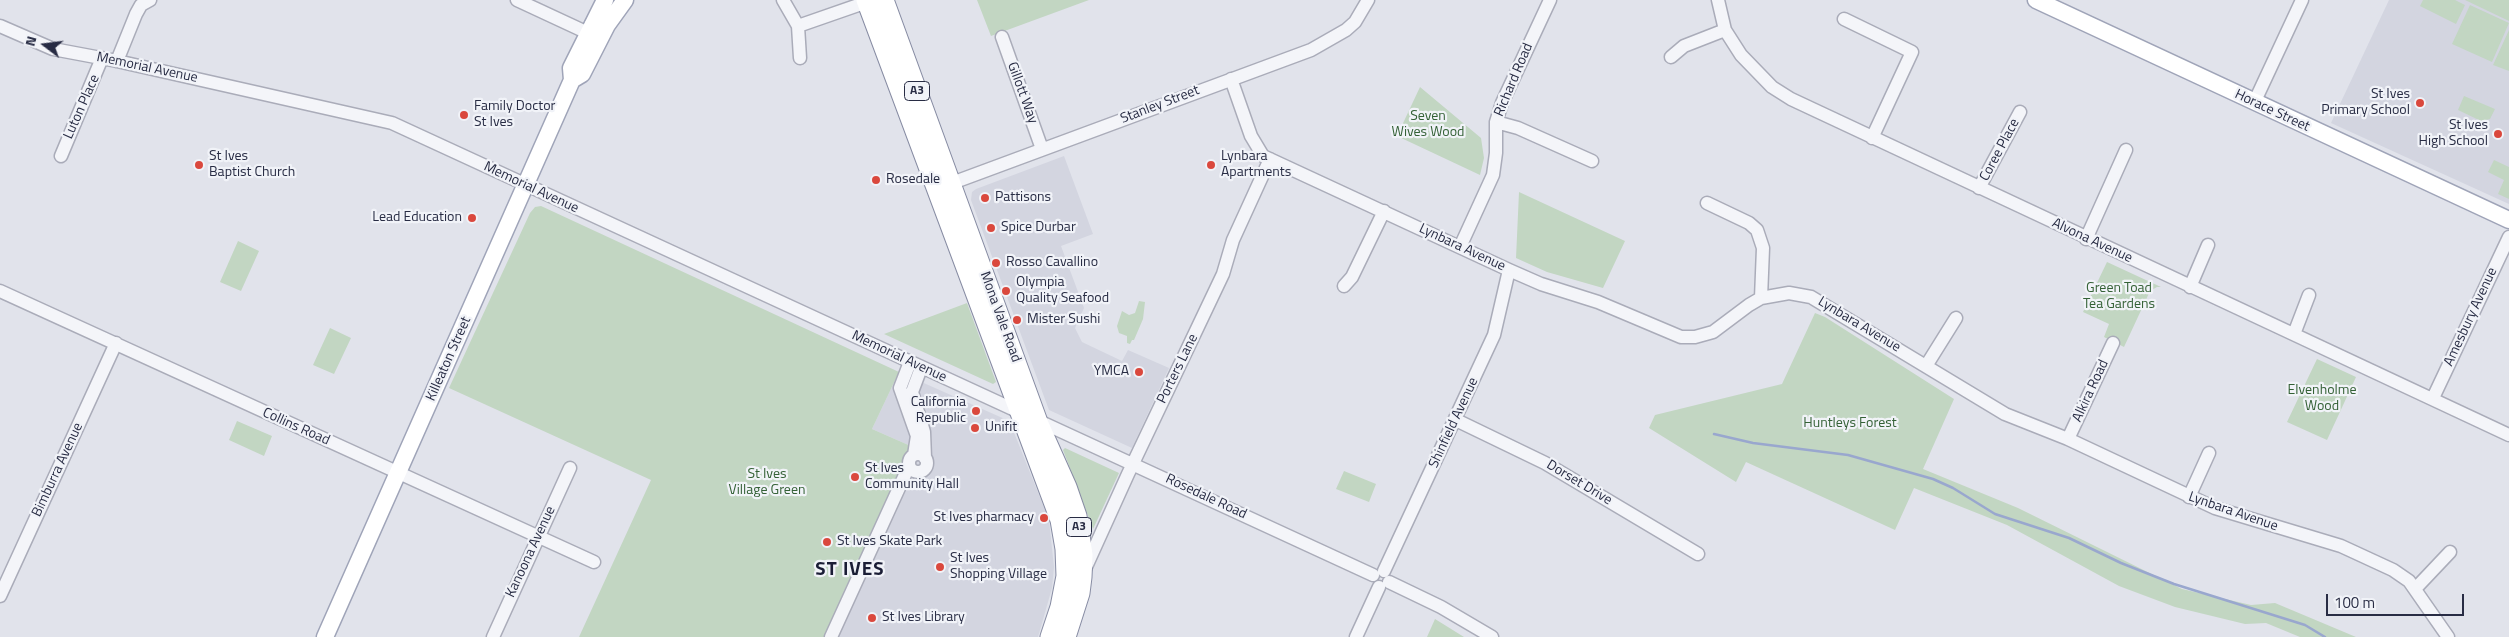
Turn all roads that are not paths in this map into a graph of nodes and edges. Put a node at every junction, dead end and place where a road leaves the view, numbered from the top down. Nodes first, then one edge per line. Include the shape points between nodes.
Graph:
1 (150, 0) edge
2 (517, 0) edge
3 (603, 0) edge
4 (614, 0) edge
5 (625, 0) edge
6 (783, 0) edge
7 (1368, 0) edge
8 (1550, 0) edge
9 (1718, 0) edge
10 (2036, 0) edge
11 (2302, 0) edge
12 (872, 1) edge
13 (1844, 20) dead end
14 (0, 26) edge
15 (798, 26) junction
16 (1725, 30) junction
17 (594, 36) junction
18 (1002, 37) dead end
19 (1671, 57) dead end
20 (102, 58) junction
21 (800, 58) dead end
22 (117, 61) junction
23 (1231, 79) junction
24 (2254, 103) junction
25 (2020, 112) dead end
26 (1496, 122) junction
27 (1872, 138) junction
28 (1042, 149) junction
29 (2126, 150) dead end
30 (61, 156) dead end
31 (1270, 159) junction
32 (1592, 161) dead end
33 (526, 185) junction
34 (944, 186) junction
35 (1980, 188) junction
36 (1707, 204) dead end
37 (1384, 210) junction
38 (2509, 220) edge
39 (2509, 237) edge
40 (2086, 238) junction
41 (2208, 245) dead end
42 (1460, 247) junction
43 (1509, 270) junction
44 (1344, 286) dead end
45 (2190, 287) junction
46 (0, 290) edge
47 (2309, 295) dead end
48 (1761, 298) junction
49 (1956, 318) dead end
50 (2294, 334) junction
51 (116, 343) junction
52 (2113, 343) dead end
53 (916, 365) junction
54 (1926, 366) junction
55 (2433, 398) junction
56 (1020, 414) junction
57 (1456, 420) junction
58 (1038, 422) junction
59 (2509, 435) edge
60 (2068, 439) junction
61 (2209, 453) dead end
62 (1134, 463) junction
63 (570, 468) dead end
64 (397, 472) junction
65 (2190, 497) junction
66 (539, 537) junction
67 (2450, 552) dead end
68 (1698, 554) dead end
69 (594, 562) dead end
70 (1082, 577) junction
71 (1381, 579) junction
72 (2415, 589) junction
73 (0, 596) edge
74 (324, 637) edge
75 (493, 637) edge
76 (831, 637) edge
77 (1050, 637) edge
78 (1066, 637) edge
79 (1356, 637) edge
80 (1492, 637) edge
81 (2448, 637) edge

1 - 22 street via 141,5 136,14
2 - 17 street
3 - 17 main road, Killeaton Street
4 - 17 street, Killeaton Street
5 - 17 main road, Killeaton Street
6 - 15 street
7 - 23 street, Stanley Street via 1355,22 1338,37
8 - 26 street, Richard Road
9 - 16 street, Alvona Avenue
10 - 24 main road, Horace Street
11 - 24 street
12 - 15 street
12 - 34 highway, Mona Vale Road / A3
13 - 27 street via 1912,52
14 - 20 street, Memorial Avenue via 53,49
15 - 21 street
16 - 19 street via 1684,46
16 - 27 street, Alvona Avenue via 1741,55 1772,87
17 - 33 main road, Killeaton Street via 571,68 572,80
18 - 28 street, Gillott Way
20 - 22 street, Memorial Avenue
20 - 30 street, Luton Place
22 - 33 street, Memorial Avenue via 392,123
23 - 28 street, Stanley Street
23 - 31 street, Lynbara Avenue via 1254,143
24 - 38 main road, Horace Street
25 - 35 street, Coree Place
26 - 32 street via 1518,128
26 - 42 street, Richard Road via 1493,175
27 - 35 street, Alvona Avenue
28 - 34 street, Stanley Street
29 - 40 street
31 - 37 street, Lynbara Avenue
31 - 62 street, Porters Lane via 1233,240 1224,274
33 - 53 street, Memorial Avenue
33 - 64 main road, Killeaton Street
34 - 56 highway, Mona Vale Road / A3
34 - 58 highway, Mona Vale Road / A3
35 - 40 street, Alvona Avenue
36 - 48 street via 1749,222 1757,230 1763,248
37 - 42 street, Lynbara Avenue
37 - 44 street via 1352,277
39 - 55 street, Amesbury Avenue
40 - 45 street, Alvona Avenue
41 - 45 street
42 - 43 street, Lynbara Avenue
43 - 48 street, Lynbara Avenue via 1598,302 1680,337 1713,332
43 - 57 street, Shinfield Avenue via 1494,336
45 - 50 street, Alvona Avenue
46 - 51 street, Collins Road
47 - 50 street
48 - 54 street, Lynbara Avenue via 1790,293 1812,296
49 - 54 street
50 - 55 street, Alvona Avenue
51 - 64 street, Collins Road
51 - 73 street, Bimburra Avenue
52 - 60 street, Alkira Road
53 - 56 street, Memorial Avenue
53 - 76 street via 912,392 924,432 913,466
54 - 60 street, Lynbara Avenue via 2005,414
55 - 59 street, Alvona Avenue
56 - 58 street, Memorial Avenue
56 - 77 highway, Mona Vale Road / A3 via 1063,532 1066,576
57 - 68 street, Dorset Drive via 1546,463
57 - 71 street, Shinfield Avenue
58 - 62 street, Rosedale Road
58 - 70 highway, Mona Vale Road / A3 via 1077,516 1083,555
60 - 65 street, Lynbara Avenue
61 - 65 street
62 - 70 street, Porters Lane
62 - 71 street, Rosedale Road
63 - 66 street, Kanoona Avenue
64 - 66 street, Collins Road
64 - 74 main road, Killeaton Street
65 - 72 street, Lynbara Avenue via 2215,508 2350,550 2400,574
66 - 69 street, Collins Road
66 - 75 street, Kanoona Avenue
67 - 72 street
70 - 78 highway, Mona Vale Road / A3
71 - 79 street, Shinfield Avenue
71 - 80 street, Rosedale Road via 1441,607
72 - 81 street, Lynbara Avenue

